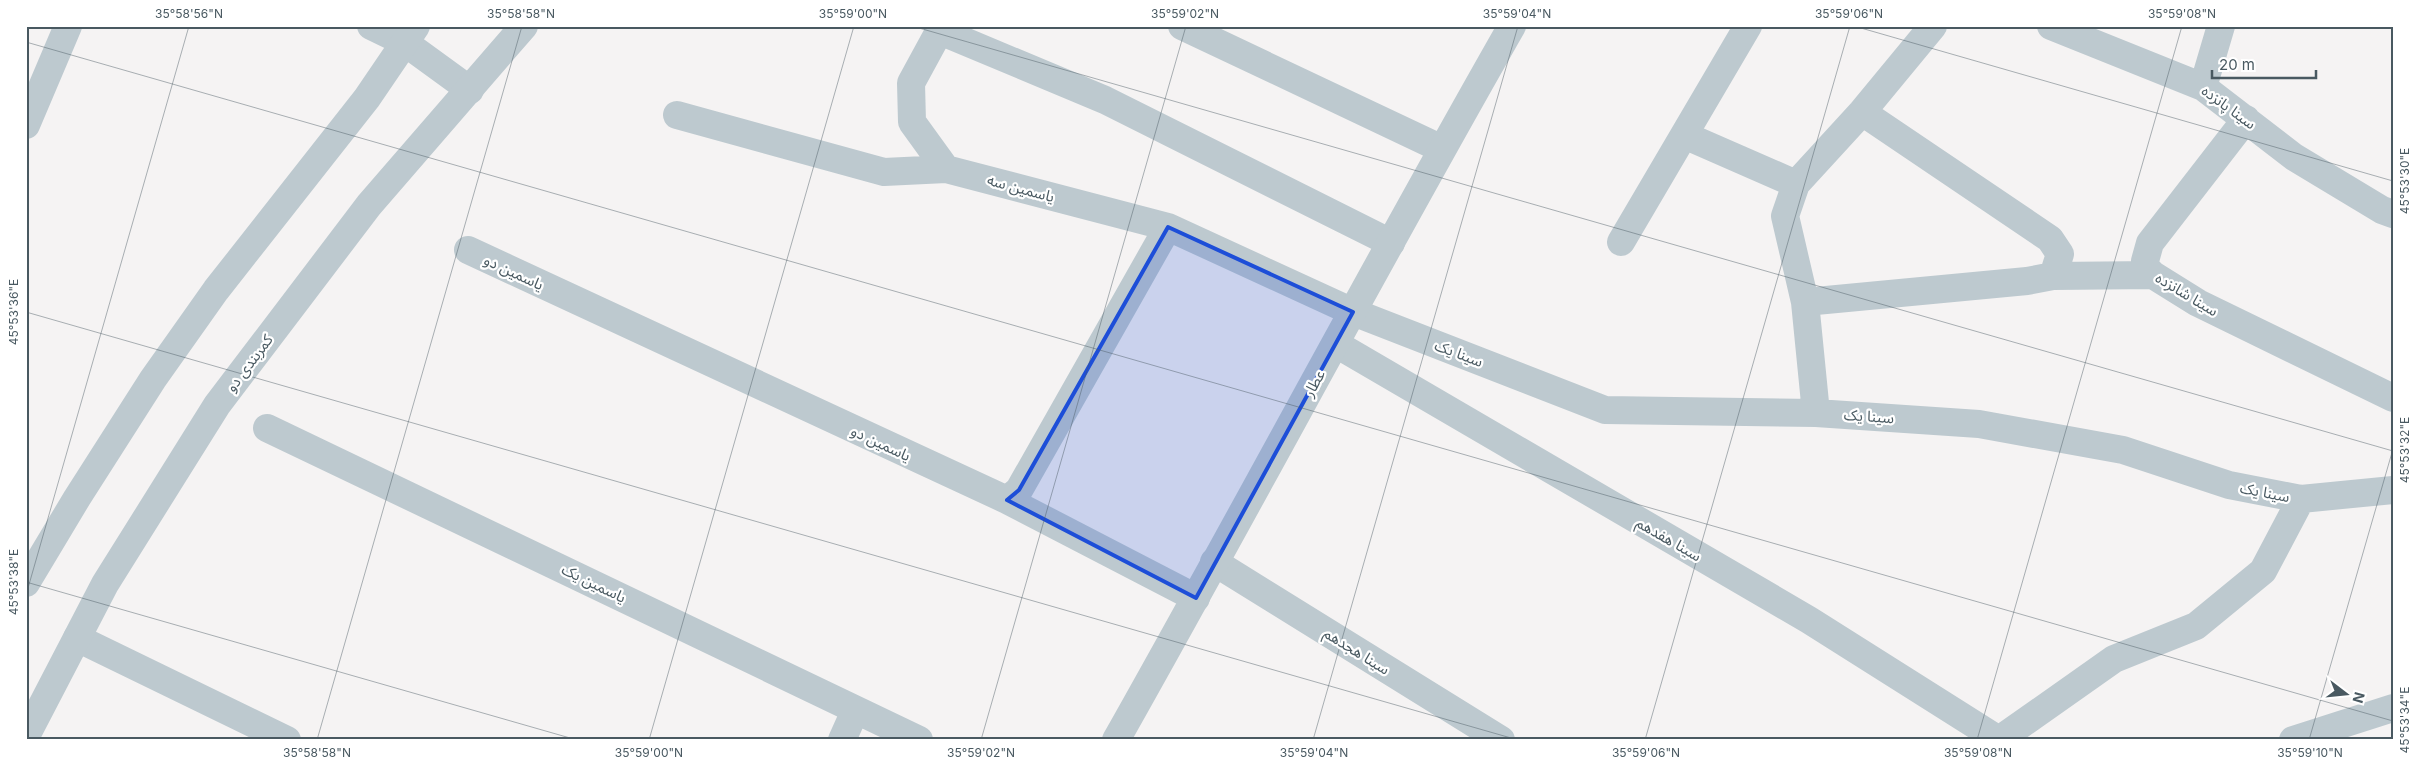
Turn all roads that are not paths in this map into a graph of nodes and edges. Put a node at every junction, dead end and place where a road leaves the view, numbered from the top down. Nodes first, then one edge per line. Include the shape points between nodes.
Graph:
1 (68, 26) edge
2 (371, 26) edge
3 (524, 26) edge
4 (1182, 26) edge
5 (1512, 26) edge
6 (1748, 26) edge
7 (1933, 26) edge
8 (2051, 26) edge
9 (2221, 26) edge
10 (941, 29) edge
11 (410, 34) edge
12 (2204, 87) junction
13 (470, 90) junction
14 (1862, 112) junction
15 (677, 115) dead end
16 (2246, 118) junction
17 (26, 126) edge
18 (1684, 135) junction
19 (1442, 149) junction
20 (946, 169) junction
21 (1796, 184) junction
22 (2393, 214) edge
23 (1168, 227) junction
24 (1621, 242) dead end
25 (1391, 243) junction
26 (468, 250) dead end
27 (2153, 275) junction
28 (2053, 276) junction
29 (1805, 302) junction
30 (1353, 312) junction
31 (1336, 344) junction
32 (2393, 398) edge
33 (1816, 413) junction
34 (267, 428) dead end
35 (2393, 490) edge
36 (2301, 499) junction
37 (1007, 500) junction
38 (1214, 562) junction
39 (26, 584) edge
40 (1196, 598) junction
41 (77, 638) junction
42 (2393, 708) edge
43 (855, 711) junction
44 (26, 736) edge
45 (1493, 738) edge
46 (287, 740) edge
47 (842, 740) edge
48 (919, 740) edge
49 (1116, 740) edge
50 (1999, 740) edge
51 (2293, 740) edge

1 - 17 street
2 - 11 street
3 - 13 street, کمربندی دو
4 - 19 street
5 - 19 street, عطار
6 - 18 street
7 - 14 street
8 - 12 street, سینا پانزده
9 - 12 street
10 - 20 street via 911,83 912,122
10 - 25 street via 1105,100
11 - 13 street
11 - 39 street via 367,98 216,290 159,371
12 - 16 street, سینا پانزده
13 - 41 street, کمربندی دو via 363,212 217,405 105,584
14 - 21 street
14 - 28 street via 2050,238 2060,254
15 - 20 street, یاسمین سه via 884,172
16 - 22 street, سینا پانزده via 2294,157
16 - 27 street, سینا شانزده via 2150,243 2145,260 2146,268
18 - 21 street
18 - 24 street
19 - 25 street, عطار
20 - 23 street, یاسمین سه
21 - 29 street via 1785,216
23 - 30 street, یاسمین سه
23 - 37 street via 1019,490
25 - 30 street, عطار
26 - 37 street, یاسمین دو
27 - 28 street
27 - 32 street, سینا شانزده via 2198,303
28 - 29 street
29 - 33 street
30 - 31 street, عطار
30 - 33 street, سینا یک via 1606,410
31 - 38 street, عطار
31 - 50 street, سینا هفدهم via 1809,620
33 - 36 street, سینا یک via 1978,424 2123,450 2229,485
34 - 43 street, یاسمین یک via 672,620
35 - 36 street, سینا یک
36 - 50 street via 2263,571 2196,626 2114,659
37 - 40 street, یاسمین دو
38 - 40 street, عطار
38 - 45 street, سینا هجدهم
40 - 49 street, عطار
41 - 44 street, کمربندی دو
41 - 46 street
42 - 51 street
43 - 47 street
43 - 48 street, یاسمین یک

